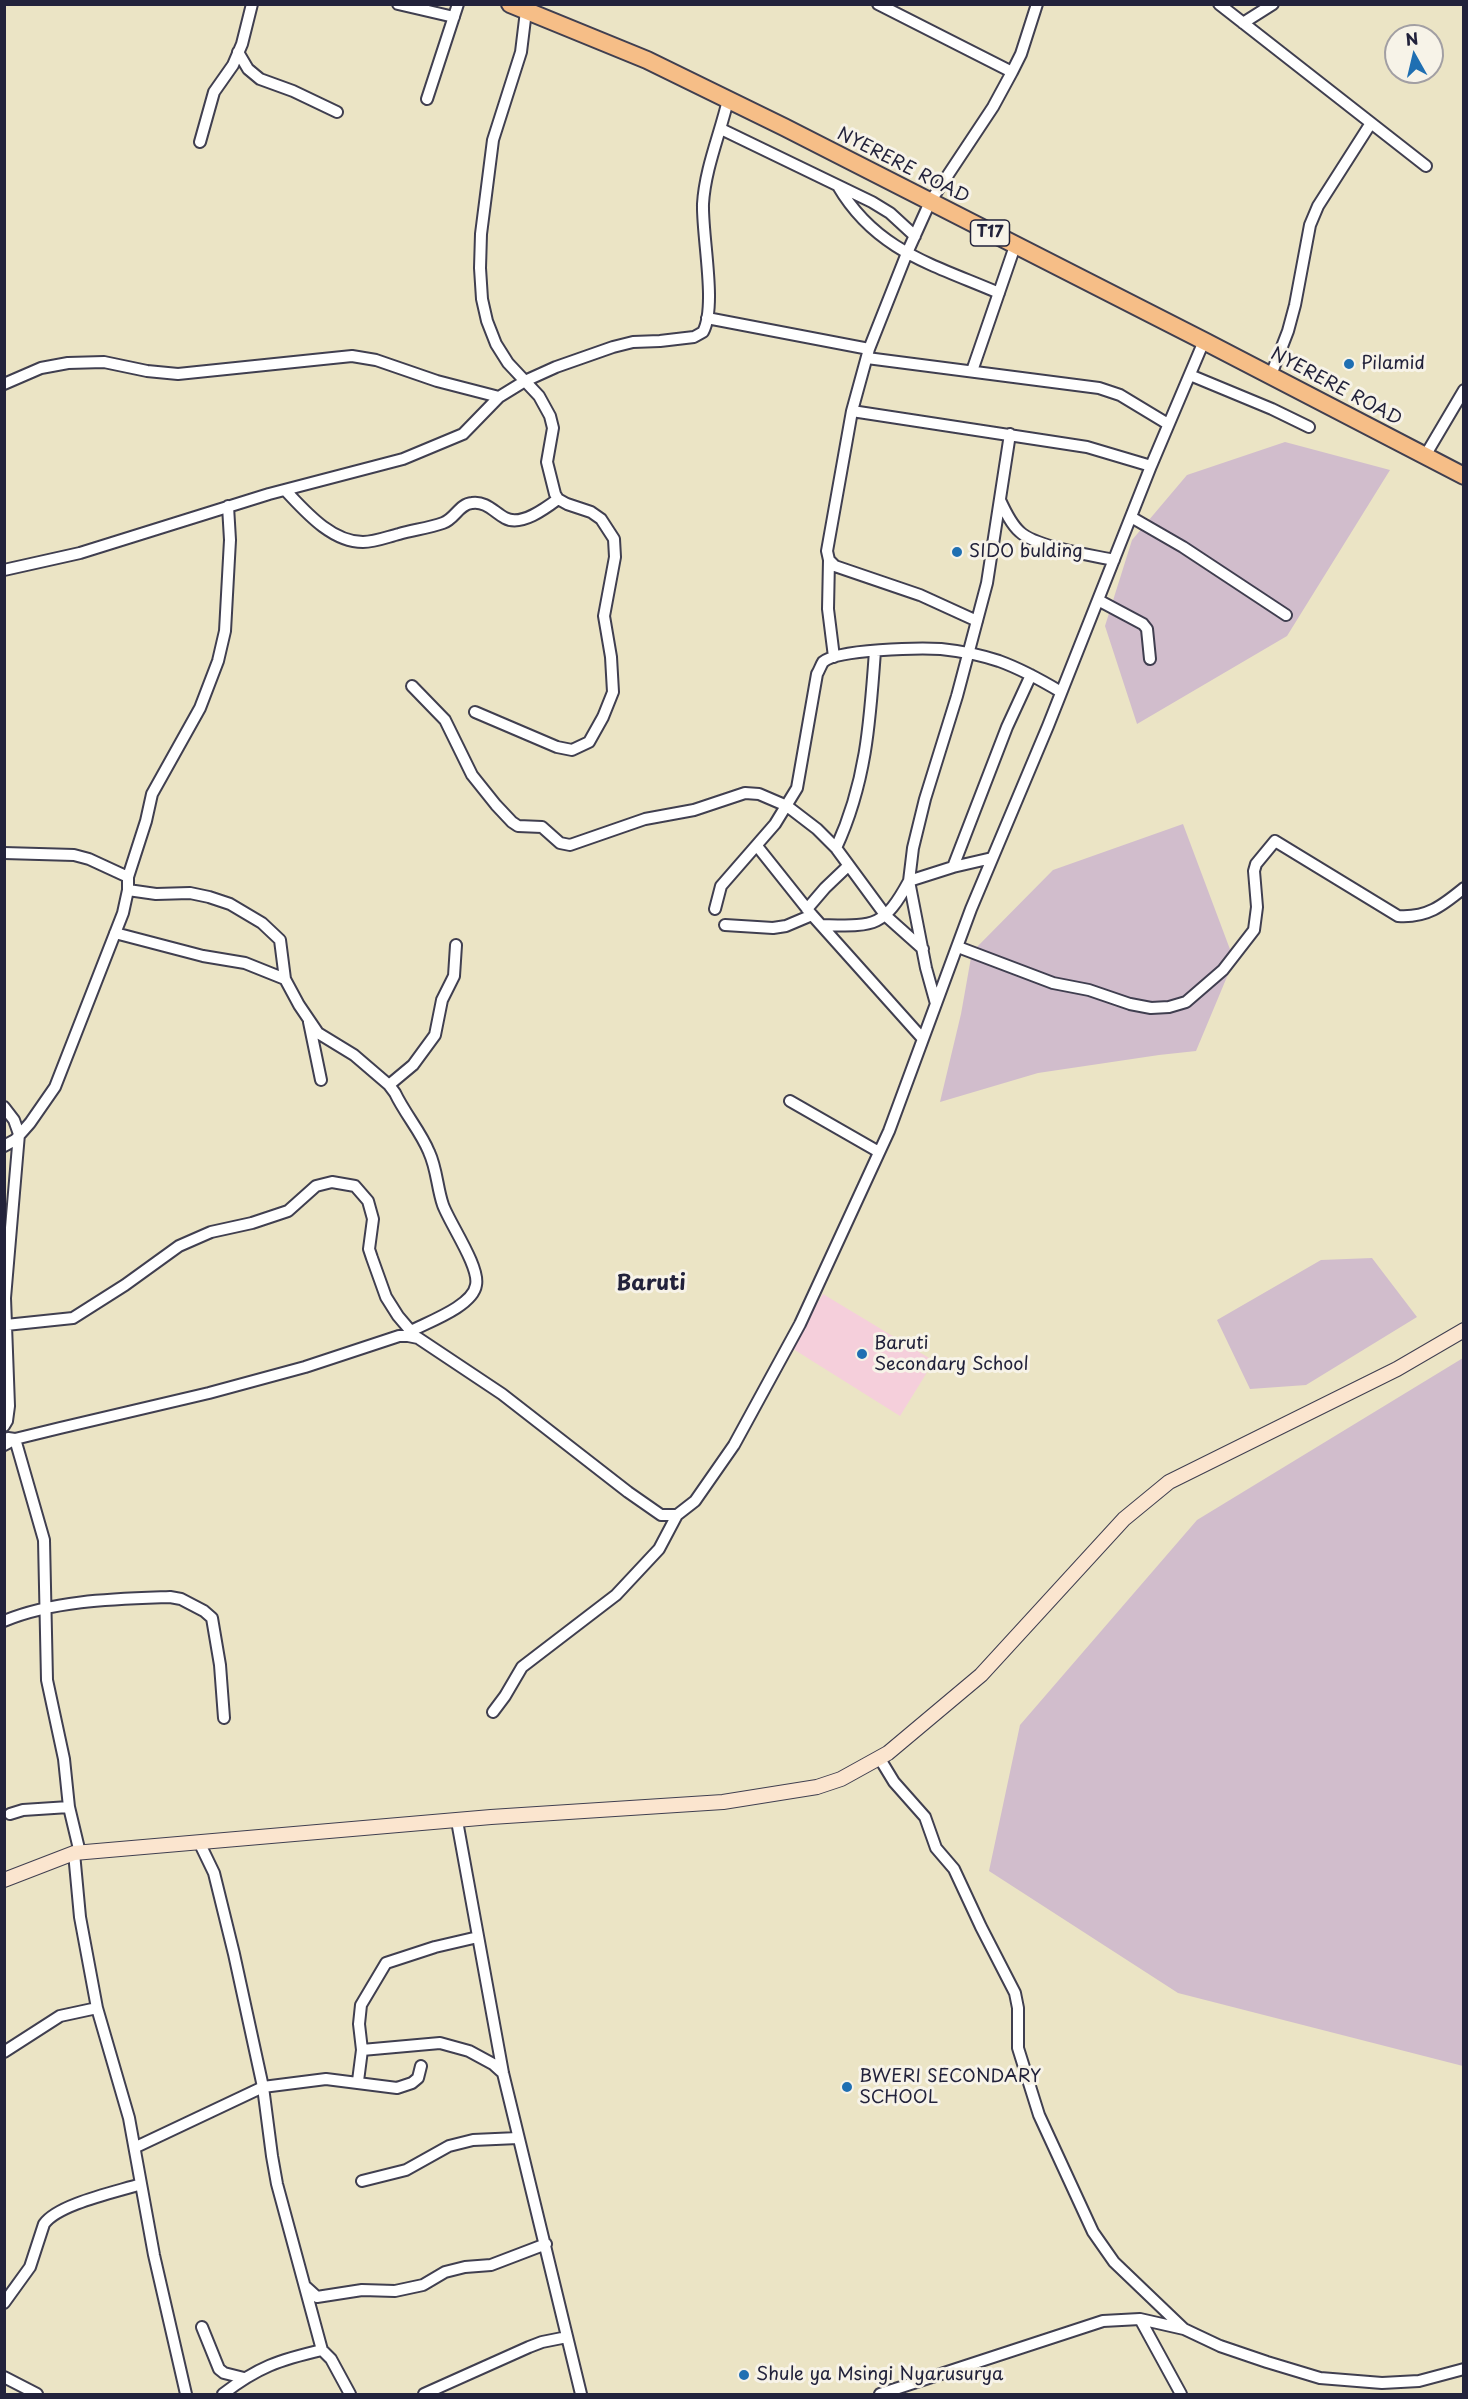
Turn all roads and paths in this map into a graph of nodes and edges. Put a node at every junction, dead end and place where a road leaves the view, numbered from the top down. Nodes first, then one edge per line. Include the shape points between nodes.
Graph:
1 (252, 4) edge
2 (398, 4) edge
3 (458, 4) edge
4 (510, 4) edge
5 (878, 4) edge
6 (1037, 4) edge
7 (1219, 4) edge
8 (1273, 4) edge
9 (526, 11) junction
10 (454, 17) junction
11 (1243, 23) junction
12 (238, 52) junction
13 (1012, 72) junction
14 (427, 99) dead end
15 (728, 100) junction
16 (337, 112) dead end
17 (1371, 123) junction
18 (721, 129) junction
19 (200, 142) dead end
20 (1426, 165) dead end
21 (838, 186) junction
22 (930, 202) junction
23 (915, 236) junction
24 (1015, 246) junction
25 (907, 253) junction
26 (999, 293) junction
27 (707, 318) junction
28 (1204, 341) junction
29 (868, 354) junction
30 (972, 371) junction
31 (1190, 375) junction
32 (1271, 375) junction
33 (525, 381) junction
34 (4, 384) edge
35 (1464, 390) edge
36 (499, 397) junction
37 (852, 411) junction
38 (1168, 424) junction
39 (1309, 427) dead end
40 (1010, 434) junction
41 (1425, 456) junction
42 (1151, 466) junction
43 (1464, 476) edge
44 (285, 490) junction
45 (558, 499) junction
46 (1000, 500) junction
47 (228, 506) junction
48 (1131, 517) junction
49 (830, 560) junction
50 (1114, 560) junction
51 (4, 570) edge
52 (1098, 600) junction
53 (1286, 615) dead end
54 (977, 621) junction
55 (875, 651) junction
56 (969, 653) junction
57 (834, 657) junction
58 (1150, 659) dead end
59 (1031, 675) junction
60 (412, 686) dead end
61 (1061, 692) junction
62 (475, 712) dead end
63 (787, 806) junction
64 (757, 846) junction
65 (836, 848) junction
66 (4, 853) edge
67 (992, 858) junction
68 (848, 866) junction
69 (953, 867) junction
70 (128, 877) junction
71 (909, 881) junction
72 (1464, 888) edge
73 (128, 890) junction
74 (715, 909) dead end
75 (810, 912) junction
76 (886, 916) junction
77 (725, 925) dead end
78 (821, 925) junction
79 (115, 933) junction
80 (456, 945) dead end
81 (958, 947) junction
82 (923, 949) junction
83 (285, 979) junction
84 (936, 1004) junction
85 (308, 1019) junction
86 (922, 1039) junction
87 (321, 1080) dead end
88 (389, 1085) junction
89 (790, 1101) dead end
90 (4, 1107) edge
91 (19, 1134) junction
92 (4, 1146) edge
93 (879, 1152) junction
94 (7, 1262) edge
95 (6, 1325) edge
96 (1464, 1330) edge
97 (414, 1334) junction
98 (4, 1426) edge
99 (8, 1440) edge
100 (677, 1515) junction
101 (44, 1608) junction
102 (4, 1620) edge
103 (493, 1712) dead end
104 (224, 1718) dead end
105 (880, 1759) junction
106 (69, 1808) junction
107 (10, 1814) dead end
108 (457, 1821) junction
109 (200, 1844) junction
110 (77, 1853) junction
111 (4, 1880) edge
112 (478, 1937) junction
113 (96, 2008) junction
114 (362, 2050) junction
115 (4, 2052) edge
116 (422, 2066) dead end
117 (503, 2073) junction
118 (358, 2081) junction
119 (263, 2087) junction
120 (518, 2138) junction
121 (135, 2147) junction
122 (362, 2181) dead end
123 (141, 2184) junction
124 (546, 2244) junction
125 (306, 2287) junction
126 (4, 2303) edge
127 (1140, 2319) junction
128 (202, 2327) dead end
129 (1184, 2329) junction
130 (567, 2337) junction
131 (322, 2350) junction
132 (1464, 2369) edge
133 (4, 2377) edge
134 (244, 2378) junction
135 (37, 2394) edge
136 (186, 2394) edge
137 (223, 2394) edge
138 (350, 2394) edge
139 (424, 2394) edge
140 (581, 2394) edge
141 (880, 2394) edge
142 (1181, 2394) edge

1 - 12 street
2 - 10 street
3 - 10 street
4 - 9 main road, NYERERE ROAD / T17
5 - 13 street
6 - 13 street
7 - 11 street
8 - 11 street
9 - 15 main road, NYERERE ROAD / T17 via 647,60
9 - 33 street via 520,52 493,140 480,268 487,321 496,344
10 - 14 street
11 - 17 street
12 - 16 street via 260,79
12 - 19 street via 214,93
13 - 22 street
15 - 18 street
15 - 22 main road, NYERERE ROAD / T17
17 - 20 street
17 - 32 street via 1310,225 1295,305
18 - 21 street
18 - 27 street via 704,202
21 - 23 street via 890,213
21 - 25 street via 862,220
22 - 23 street
22 - 24 main road, NYERERE ROAD / T17
23 - 25 street
24 - 26 street
24 - 28 main road, NYERERE ROAD / T17
25 - 26 street
25 - 29 street
26 - 30 street
27 - 29 street
27 - 33 street via 703,332 694,337 613,347
28 - 31 street
28 - 32 main road, NYERERE ROAD / T17
29 - 30 street
29 - 37 street
30 - 38 street via 1099,388 1120,395
31 - 38 street
31 - 39 street
32 - 41 main road, NYERERE ROAD / T17
33 - 36 street
33 - 45 street via 550,416 553,428 547,462
34 - 36 street via 41,368 68,363 104,362 178,374 352,356
35 - 41 street
36 - 44 street via 453,440 387,464
37 - 40 street
37 - 49 street via 830,529
38 - 42 street
40 - 42 street via 1087,447
40 - 46 street
41 - 43 main road, NYERERE ROAD / T17
42 - 48 street
44 - 45 street via 311,517 336,534 365,542 442,524 473,503 482,503 506,519 515,520
44 - 47 street
45 - 62 street via 601,519 614,539 615,557 604,616 613,686 608,705 589,742 572,750
46 - 50 street via 1027,538
46 - 54 street
47 - 51 street via 80,553
47 - 70 street via 225,632 214,677 152,794
48 - 50 street
48 - 53 street
49 - 54 street via 846,570 911,591
49 - 57 street via 828,609
50 - 52 street
52 - 58 street via 1143,624
52 - 61 street
54 - 56 street
55 - 56 street
55 - 57 street
55 - 65 street via 860,785
56 - 59 street
56 - 71 street via 925,799
57 - 63 street via 824,662 817,674 797,788
59 - 61 street
59 - 69 street
60 - 63 street via 442,716 483,792 512,822 542,827 560,843 572,844 745,792
61 - 67 street
63 - 64 street
63 - 65 street
64 - 74 street via 721,886
64 - 75 street
65 - 68 street
66 - 70 street via 74,855
67 - 69 street
67 - 81 street
68 - 75 street
68 - 76 street
69 - 71 street
70 - 73 street
71 - 76 street
71 - 82 street
72 - 81 street via 1433,911 1414,918 1398,916 1275,841 1254,871 1254,930 1211,981 1186,1002 1169,1007 1130,1004 1053,983
73 - 79 street
73 - 83 street via 190,893 247,913 280,940
75 - 77 street via 786,926 773,928
75 - 78 street
76 - 78 street via 871,924
76 - 82 street
78 - 86 street
79 - 83 street via 245,963
79 - 91 street via 55,1086
80 - 88 street via 454,976 442,1000 435,1035 413,1065
81 - 84 street
82 - 84 street
83 - 85 street
84 - 86 street
85 - 87 street
85 - 88 street via 318,1032 354,1055
86 - 93 street
88 - 97 street via 430,1154 443,1205 476,1279 469,1299
89 - 93 street
90 - 91 street
91 - 92 street
91 - 94 street
93 - 100 street via 817,1288 734,1444 695,1501
94 - 95 street
95 - 97 street via 73,1318 179,1246 211,1232 288,1211 316,1186 333,1182 355,1186 368,1201 373,1219 369,1249 372,1258 386,1297
95 - 98 street via 9,1406
96 - 105 street via 1397,1369 1169,1482 1124,1519 981,1675
97 - 99 street via 209,1393
97 - 100 street via 495,1389 661,1515
99 - 101 street via 44,1540
100 - 103 street via 659,1550 631,1581 522,1667
101 - 102 street
101 - 104 street via 170,1597 204,1611 212,1618
101 - 106 street via 47,1680 64,1759
105 - 108 street via 817,1787 723,1802
105 - 129 street via 894,1782 926,1817 936,1848 954,1869 1014,1993 1018,2049 1026,2078 1093,2232 1114,2262
106 - 107 street
106 - 110 street
108 - 109 street
108 - 112 street
109 - 110 street
109 - 119 street via 214,1874
110 - 111 street
110 - 113 street via 80,1917
112 - 114 street via 386,1963 361,2005
112 - 117 street
113 - 115 street via 60,2016
113 - 121 street
114 - 117 street via 440,2043 469,2051
114 - 118 street
116 - 118 street via 418,2078 400,2087
117 - 120 street
118 - 119 street via 327,2079
119 - 121 street
119 - 125 street via 276,2175
120 - 122 street via 473,2140 449,2146 406,2170
120 - 124 street
121 - 123 street
123 - 126 street via 49,2217 26,2276
123 - 136 street
124 - 125 street via 491,2265 465,2267 443,2273 423,2285 395,2291 362,2290 317,2297
124 - 130 street
125 - 131 street
127 - 129 street
127 - 141 street via 1095,2323
127 - 142 street
128 - 134 street via 219,2369
129 - 132 street via 1229,2349 1320,2378 1405,2383
130 - 139 street via 529,2347
130 - 140 street
131 - 134 street via 263,2366
131 - 138 street
133 - 135 street
134 - 137 street

